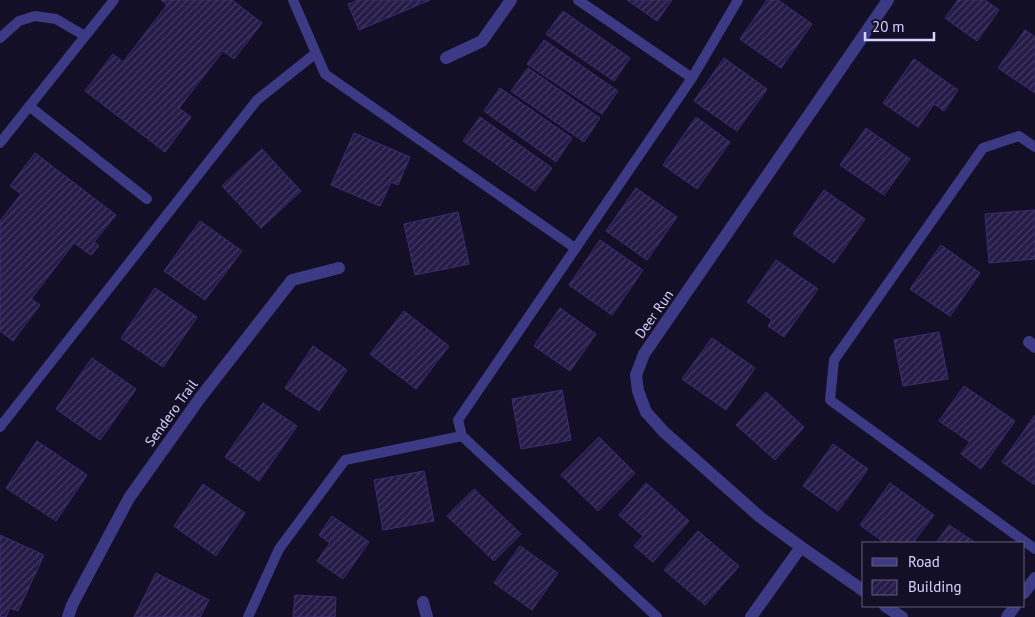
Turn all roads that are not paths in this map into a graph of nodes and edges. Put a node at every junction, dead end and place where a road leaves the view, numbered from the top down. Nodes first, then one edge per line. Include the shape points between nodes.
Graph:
1 (114, 0) edge
2 (293, 0) edge
3 (511, 0) edge
4 (578, 0) edge
5 (738, 0) edge
6 (888, 0) edge
7 (85, 36) junction
8 (0, 38) edge
9 (316, 53) junction
10 (446, 58) dead end
11 (692, 78) junction
12 (29, 106) junction
13 (0, 143) edge
14 (1035, 147) edge
15 (147, 199) dead end
16 (576, 248) junction
17 (338, 268) dead end
18 (0, 427) edge
19 (462, 436) junction
20 (801, 547) junction
21 (1035, 549) edge
22 (1035, 578) edge
23 (862, 590) edge
24 (1025, 592) edge
25 (422, 602) dead end
26 (887, 607) edge
27 (1014, 607) edge
28 (68, 617) edge
29 (248, 617) edge
30 (427, 617) edge
31 (656, 617) edge
32 (751, 617) edge
33 (902, 617) edge
34 (1006, 617) edge

1 - 7 lane
2 - 9 lane
3 - 10 street via 482,41
4 - 11 lane
5 - 11 lane
6 - 20 street, Deer Run via 644,354 636,375 646,412 664,432 760,517
7 - 8 lane via 56,19 35,16 19,21
7 - 12 lane
9 - 16 lane via 324,74
9 - 18 lane via 257,100
11 - 16 lane
12 - 13 lane
12 - 15 lane
14 - 21 lane via 1019,136 982,148 834,360 830,400
16 - 19 lane via 458,420
17 - 28 street, Sendero Trail via 292,280 200,398 129,498
19 - 29 lane via 345,460 279,549
19 - 31 lane
20 - 23 street, Deer Run
20 - 32 street
22 - 24 street
25 - 30 street
26 - 33 street
27 - 34 street

